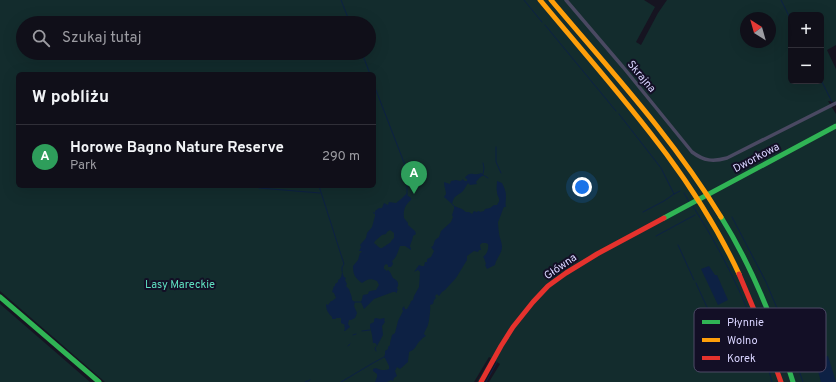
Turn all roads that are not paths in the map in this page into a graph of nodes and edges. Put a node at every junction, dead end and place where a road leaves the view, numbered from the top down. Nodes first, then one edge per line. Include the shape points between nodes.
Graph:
1 (540, 0) edge
2 (552, 0) edge
3 (566, 0) edge
4 (836, 104) edge
5 (836, 126) edge
6 (707, 160) joint
7 (686, 206) joint
8 (0, 297) edge
9 (755, 308) edge
10 (768, 308) edge
11 (778, 372) edge
12 (791, 372) edge
13 (99, 382) edge
14 (481, 382) edge
15 (781, 382) edge
16 (794, 382) edge

1 - 9 main road via 673,162 707,214
2 - 10 main road via 652,120 694,176 728,228
3 - 6 street, Skrajna via 692,152
4 - 6 street, Dworkowa via 727,158
5 - 7 main road, Dworkowa
7 - 14 main road, Główna via 586,260 548,286 518,320
8 - 13 main road
11 - 15 main road
12 - 16 main road

